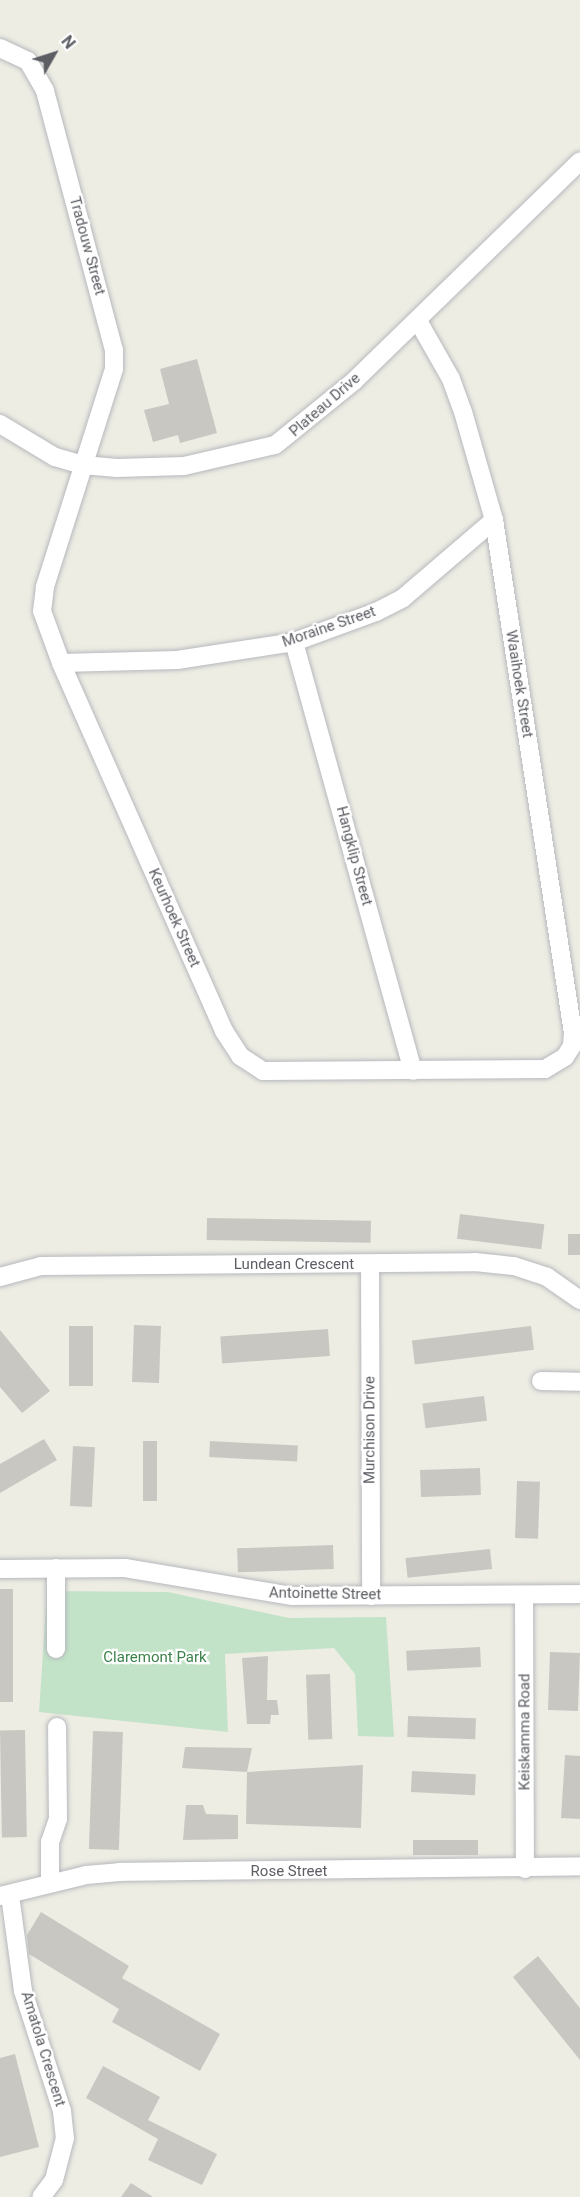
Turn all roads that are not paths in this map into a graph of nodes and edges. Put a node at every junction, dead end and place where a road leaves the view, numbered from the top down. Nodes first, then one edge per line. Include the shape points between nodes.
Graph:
1 (0, 48) edge
2 (580, 161) edge
3 (418, 321) junction
4 (0, 424) edge
5 (83, 465) junction
6 (494, 520) junction
7 (294, 642) junction
8 (61, 663) junction
9 (565, 1057) joint
10 (413, 1071) junction
11 (370, 1264) junction
12 (0, 1277) edge
13 (580, 1300) edge
14 (541, 1381) dead end
15 (580, 1382) edge
16 (56, 1568) junction
17 (0, 1569) edge
18 (580, 1594) edge
19 (371, 1596) junction
20 (524, 1596) junction
21 (56, 1649) dead end
22 (57, 1727) dead end
23 (580, 1866) edge
24 (525, 1869) junction
25 (50, 1883) junction
26 (5, 1896) edge
27 (41, 2197) edge

1 - 5 street, Tradouw Street via 28,61 45,91 114,350 114,369
2 - 3 street, Plateau Drive
3 - 5 street, Plateau Drive via 302,427 275,445 164,468
3 - 6 street, Waaihoek Street via 451,379
4 - 5 street, Plateau Drive via 55,457
5 - 8 street, Keurhoek Street via 42,602 45,623
6 - 7 street, Moraine Street via 403,598
6 - 9 street, Waaihoek Street via 573,1033 572,1046
7 - 8 street, Moraine Street via 177,660
7 - 10 street, Hangklip Street
8 - 10 street, Keurhoek Street via 232,1047 249,1065 263,1071
9 - 10 street, Keurhoek Street via 545,1069
11 - 12 street, Lundean Crescent via 41,1266
11 - 13 street, Lundean Crescent via 475,1262 514,1266 547,1277
11 - 19 street, Murchison Drive
14 - 15 street
16 - 17 street, Antoinette Street
16 - 19 street, Antoinette Street via 126,1568 294,1596
16 - 21 street
18 - 20 street, Antoinette Street
19 - 20 street, Antoinette Street
20 - 24 street, Keiskamma Road
22 - 25 street via 58,1819 50,1842
23 - 24 street, Rose Street
24 - 25 street, Rose Street via 119,1872
25 - 26 street, Rose Street
26 - 27 street, Amatola Crescent via 23,1991 63,2111 65,2138 54,2180

